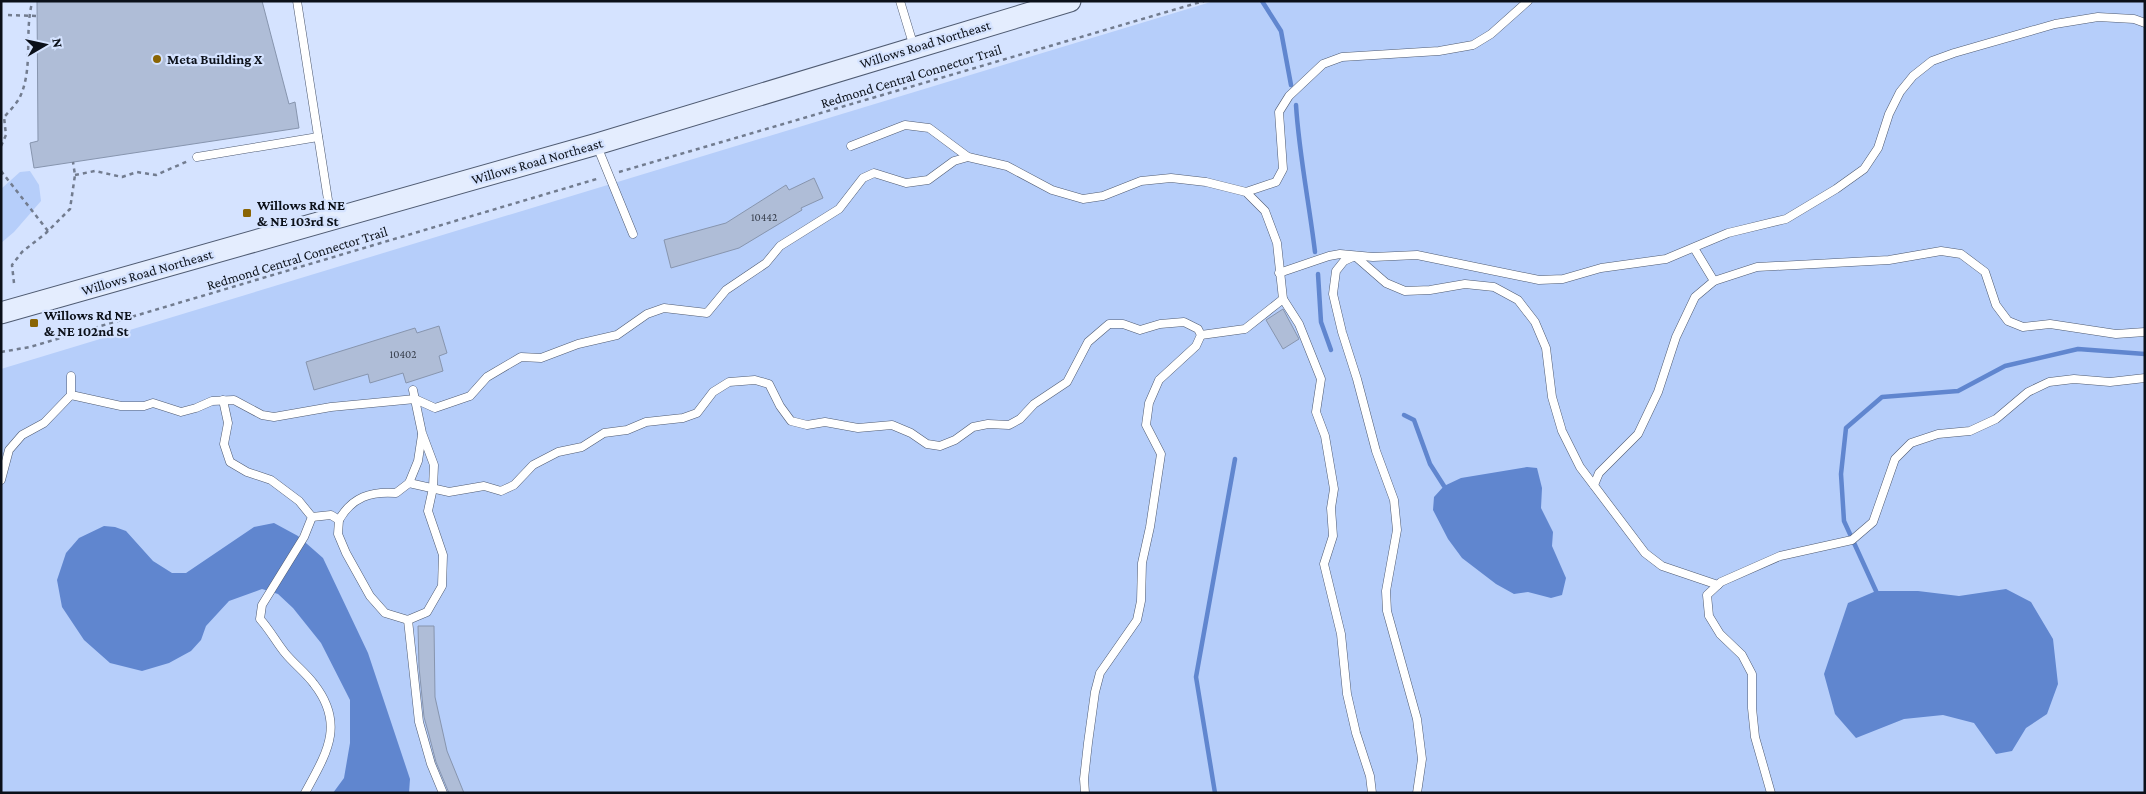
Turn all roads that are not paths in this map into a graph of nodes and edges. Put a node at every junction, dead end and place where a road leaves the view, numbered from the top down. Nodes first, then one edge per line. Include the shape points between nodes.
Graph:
1 (298, 1) edge
2 (900, 1) edge
3 (1070, 1) edge
4 (1528, 1) edge
5 (2145, 23) edge
6 (914, 47) junction
7 (318, 137) junction
8 (597, 144) junction
9 (851, 146) dead end
10 (197, 157) road end
11 (968, 157) junction
12 (1246, 192) junction
13 (331, 220) junction
14 (633, 234) dead end
15 (1694, 248) junction
16 (1355, 256) junction
17 (1279, 273) junction
18 (1714, 281) junction
19 (1283, 299) junction
20 (1, 313) edge
21 (2145, 332) edge
22 (1201, 335) junction
23 (71, 376) dead end
24 (2145, 378) edge
25 (413, 390) dead end
26 (71, 395) junction
27 (415, 399) junction
28 (223, 400) junction
29 (422, 433) junction
30 (1, 480) edge
31 (409, 483) junction
32 (1594, 485) junction
33 (433, 488) junction
34 (312, 517) junction
35 (339, 520) junction
36 (1718, 585) junction
37 (408, 620) junction
38 (305, 793) edge
39 (443, 793) edge
40 (1085, 793) edge
41 (1372, 793) edge
42 (1417, 793) edge
43 (1771, 793) edge

1 - 7 lane
2 - 6 lane
3 - 6 main road, Willows Road Northeast
4 - 12 lane via 1491,34 1473,45 1439,51 1342,57 1323,64 1289,96 1279,112 1283,169 1276,182
5 - 15 lane via 2098,16 2055,24 1932,62 1913,76 1900,92 1878,148 1864,169 1786,219 1728,233
6 - 8 main road, Willows Road Northeast
7 - 10 lane
7 - 13 lane
8 - 13 main road, Willows Road Northeast
8 - 14 lane
9 - 11 lane via 905,125 929,128
11 - 12 lane via 1007,166 1052,190 1083,199 1103,196 1141,181 1171,178
11 - 27 lane via 954,161 928,180 906,183 874,173 862,178 839,209 780,246 766,263 726,290 708,313 664,308 647,314 617,335 578,344 542,358 521,357 487,377 470,396 435,408
12 - 17 lane via 1265,211 1277,243
13 - 20 main road, Willows Road Northeast
15 - 16 lane via 1666,259 1601,268 1563,279 1539,280 1417,255
15 - 18 lane
16 - 17 lane via 1328,256
16 - 32 lane via 1386,283 1405,290 1465,284 1494,287 1518,300 1535,322 1546,348 1552,397 1562,431
16 - 42 lane via 1344,261 1336,271 1334,294 1376,451 1394,500 1397,530 1386,591 1387,611 1417,719 1422,759
17 - 19 lane
18 - 21 lane via 1757,267 1888,260 1941,250 1961,254 1984,272 1996,304 2008,321 2023,328 2050,324 2116,334
18 - 32 lane via 1695,298 1676,336 1658,392 1638,434 1599,473
19 - 22 lane via 1245,329
19 - 41 lane via 1299,324 1322,379 1316,412 1325,436 1334,489 1331,508 1333,536 1324,564 1340,634 1347,694
22 - 33 lane via 1198,329 1184,322 1140,330 1123,324 1109,324 1088,342 1067,382 1034,404 1020,419 1009,425 973,427 940,446 927,444 892,425 858,428 825,422 807,425 791,421 769,384 755,380 729,382 713,392 697,413 604,433 582,447 558,452 533,465 514,485 501,491 484,486 449,492
22 - 40 lane via 1196,346 1159,380 1149,402 1146,425 1161,454 1142,563 1141,601 1137,620 1100,673 1088,743
23 - 26 lane
24 - 36 lane via 2110,382 2074,379 2049,382 2028,392 1996,419 1970,431 1938,434 1911,443 1894,459 1873,522 1852,540 1780,556
25 - 27 lane
26 - 28 lane via 121,406 153,403 181,412
26 - 30 lane via 44,422 22,435 9,450
27 - 28 lane via 274,417 234,400
27 - 29 lane
28 - 34 lane via 228,423 224,444 230,462 272,480
29 - 31 lane via 418,461
29 - 33 lane via 434,465
31 - 33 lane
31 - 35 lane via 396,493 379,492 360,497 344,510
32 - 36 lane via 1645,553 1662,566
33 - 37 lane via 428,511 443,555 442,586 427,612
34 - 35 lane via 331,514
34 - 38 lane via 304,537 262,605 260,619 284,652 315,684 328,707 331,725 328,750
35 - 37 lane via 338,534 370,596 385,614
36 - 43 lane via 1707,595 1708,616 1720,634 1742,655 1752,674 1754,737
37 - 39 lane via 418,722

